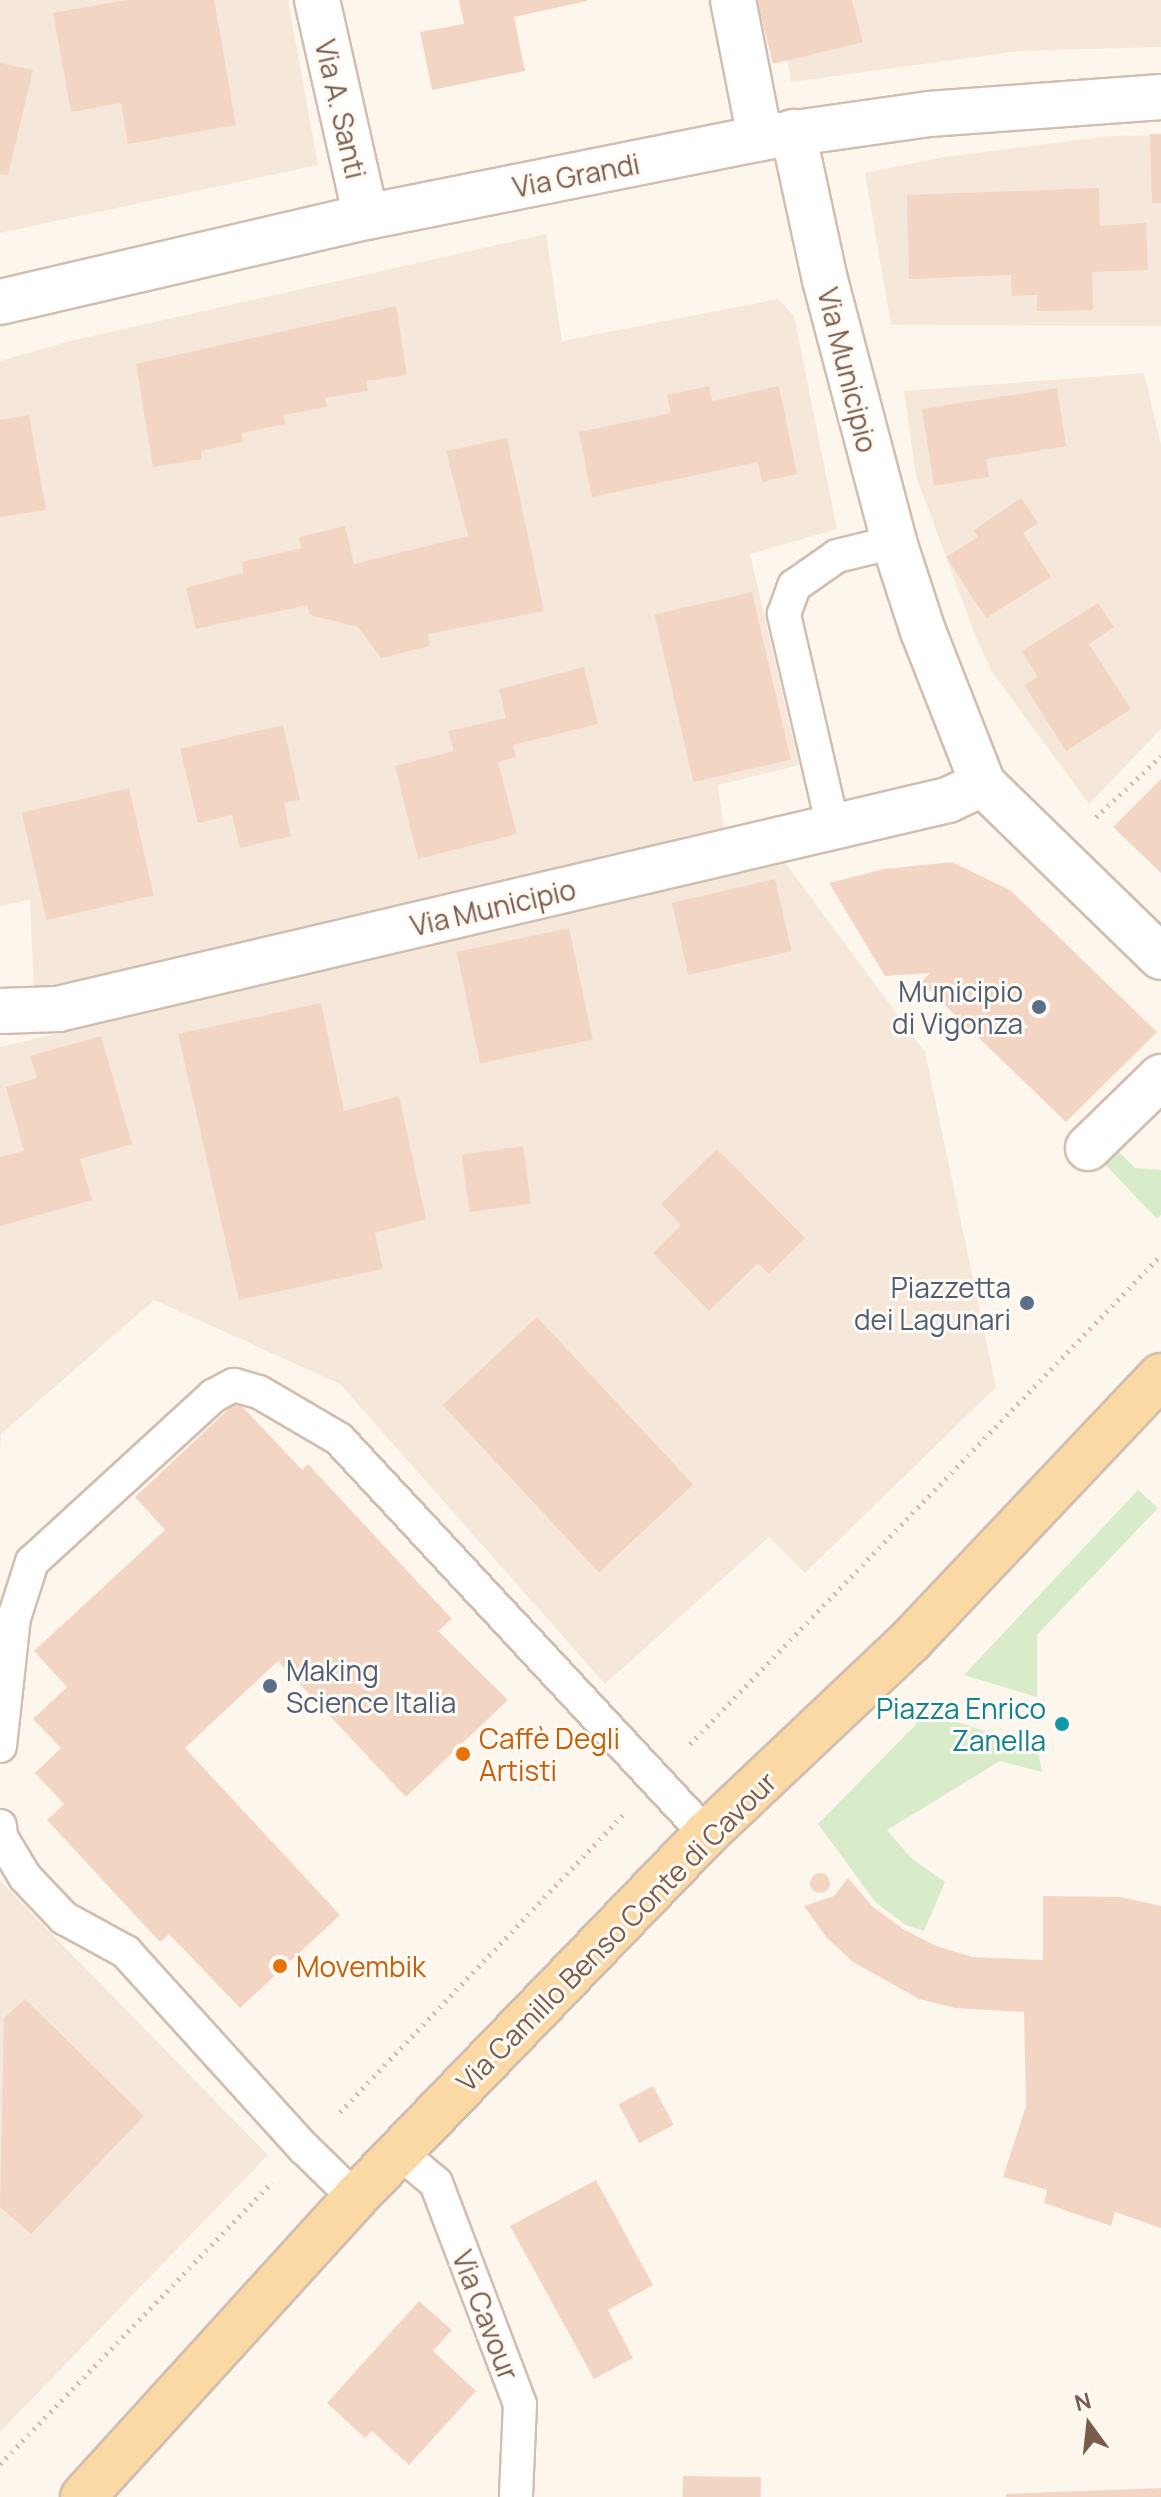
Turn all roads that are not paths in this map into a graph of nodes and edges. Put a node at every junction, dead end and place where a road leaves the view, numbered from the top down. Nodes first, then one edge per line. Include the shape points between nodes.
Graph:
1 (317, 0) edge
2 (733, 0) edge
3 (1161, 97) edge
4 (776, 135) junction
5 (366, 217) junction
6 (0, 302) edge
7 (894, 542) junction
8 (983, 784) junction
9 (833, 827) junction
10 (1161, 957) edge
11 (0, 1011) edge
12 (1153, 1099) edge
13 (1088, 1148) dead end
14 (1161, 1376) edge
15 (0, 1746) edge
16 (0, 1826) edge
17 (706, 1834) junction
18 (399, 2152) junction
19 (355, 2198) junction
20 (83, 2497) edge
21 (516, 2497) edge

1 - 5 street, Via A. Santi
2 - 4 street, Via Municipio
3 - 4 street, Via Grandi via 929,114
4 - 5 street, Via Grandi
4 - 7 street, Via Municipio via 828,294
5 - 6 street, Via Grandi
7 - 8 street, Via Municipio
7 - 9 lane via 837,556 794,586 784,614
8 - 9 street, Via Municipio via 948,800
8 - 10 street, Via Municipio
9 - 11 street, Via Municipio via 58,1009
12 - 13 street
14 - 17 main road, Via Camillo Benso Conte di Cavour via 912,1639
15 - 17 lane via 14,1618 32,1562 213,1396 234,1385 259,1392 339,1439
16 - 19 lane via 25,1877 64,1918 126,1952
17 - 18 main road, Via Camillo Benso Conte di Cavour
18 - 19 main road, Via Camillo Benso Conte di Cavour
18 - 21 lane, Via Cavour via 436,2183 520,2404
19 - 20 main road, Via Camillo Benso Conte di Cavour

